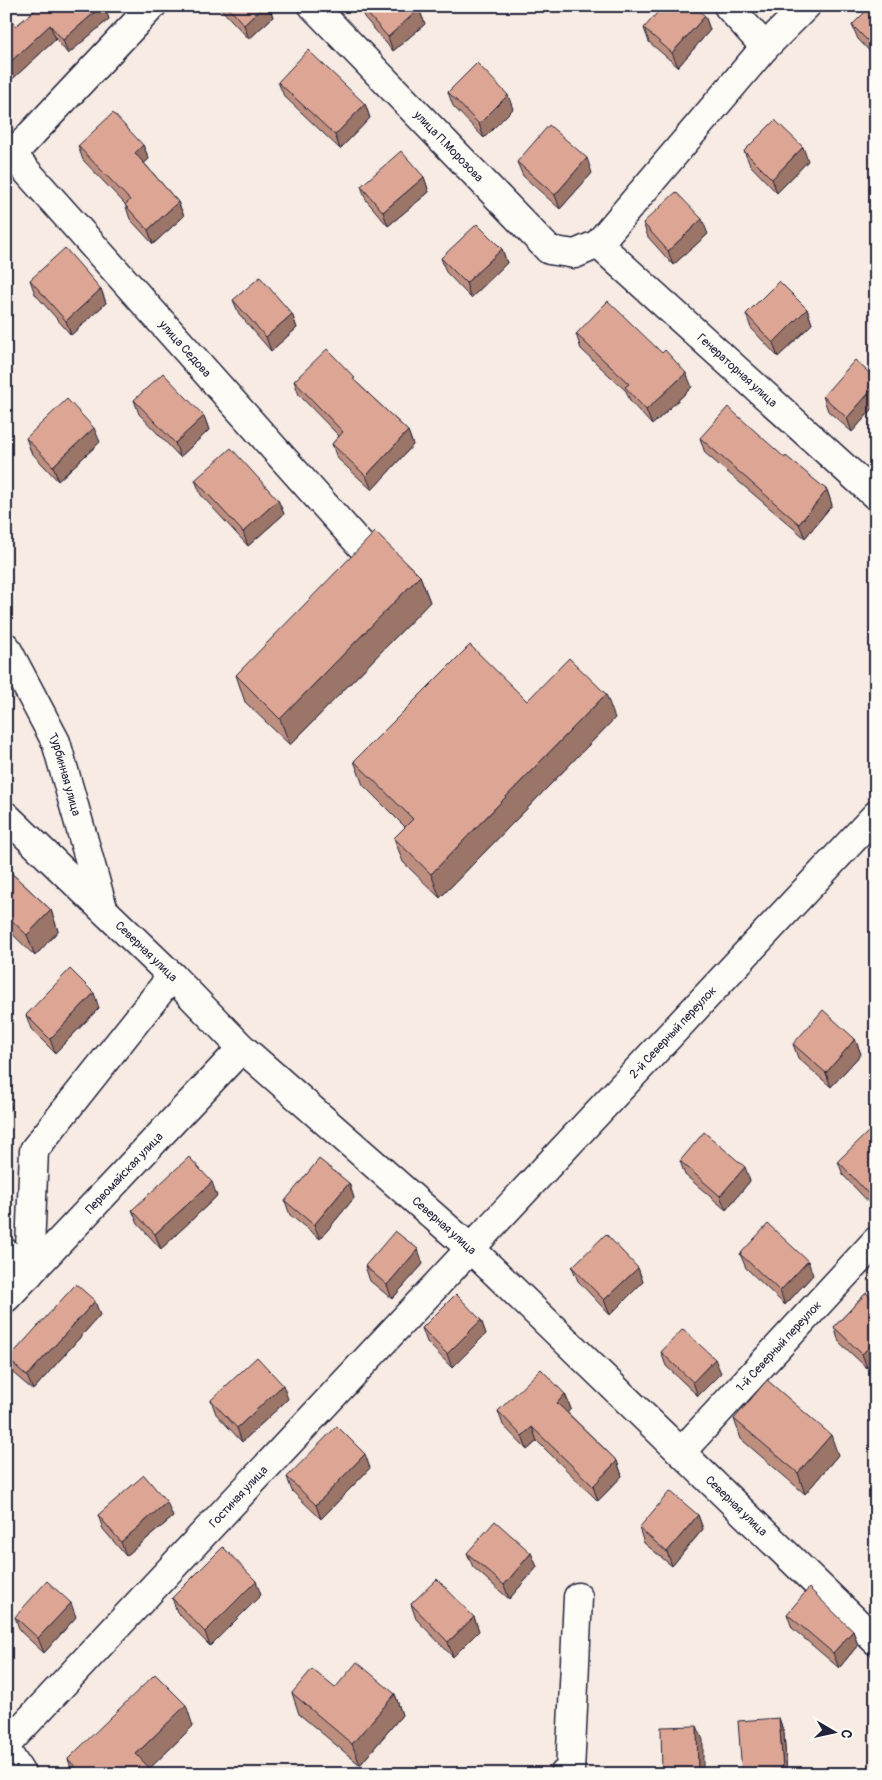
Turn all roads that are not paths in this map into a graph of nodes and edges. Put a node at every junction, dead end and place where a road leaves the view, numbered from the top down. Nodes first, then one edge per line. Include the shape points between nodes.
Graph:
1 (152, 6) edge
2 (313, 6) edge
3 (728, 6) edge
4 (806, 6) edge
5 (765, 46) junction
6 (8, 154) edge
7 (598, 244) junction
8 (876, 496) edge
9 (363, 548) edge
10 (6, 647) edge
11 (876, 815) edge
12 (6, 816) edge
13 (103, 910) junction
14 (172, 976) junction
15 (242, 1048) junction
16 (876, 1241) edge
17 (470, 1249) junction
18 (6, 1253) edge
19 (29, 1274) junction
20 (6, 1298) edge
21 (681, 1452) junction
22 (578, 1597) dead end
23 (876, 1641) edge
24 (6, 1745) edge
25 (6, 1750) edge
26 (21, 1774) edge
27 (564, 1774) edge

1 - 6 street
2 - 7 street, улица П.Морозова via 549,250 575,254
3 - 5 street
4 - 5 street
5 - 7 street
6 - 9 street, улица Седова
7 - 8 street, Генераторная улица
10 - 13 street, Турбинная улица via 56,742
11 - 17 street, 2-й Северный переулок
12 - 13 street, Северная улица
13 - 14 street, Северная улица
14 - 15 street, Северная улица
14 - 19 street via 34,1150
15 - 17 street, Северная улица
15 - 19 street, Первомайская улица
16 - 21 street, 1-й Северный переулок
17 - 21 street, Северная улица
17 - 24 street, Гостиная улица
18 - 19 street
19 - 20 street, Первомайская улица
21 - 23 street, Северная улица
22 - 27 street via 570,1772
25 - 26 street

